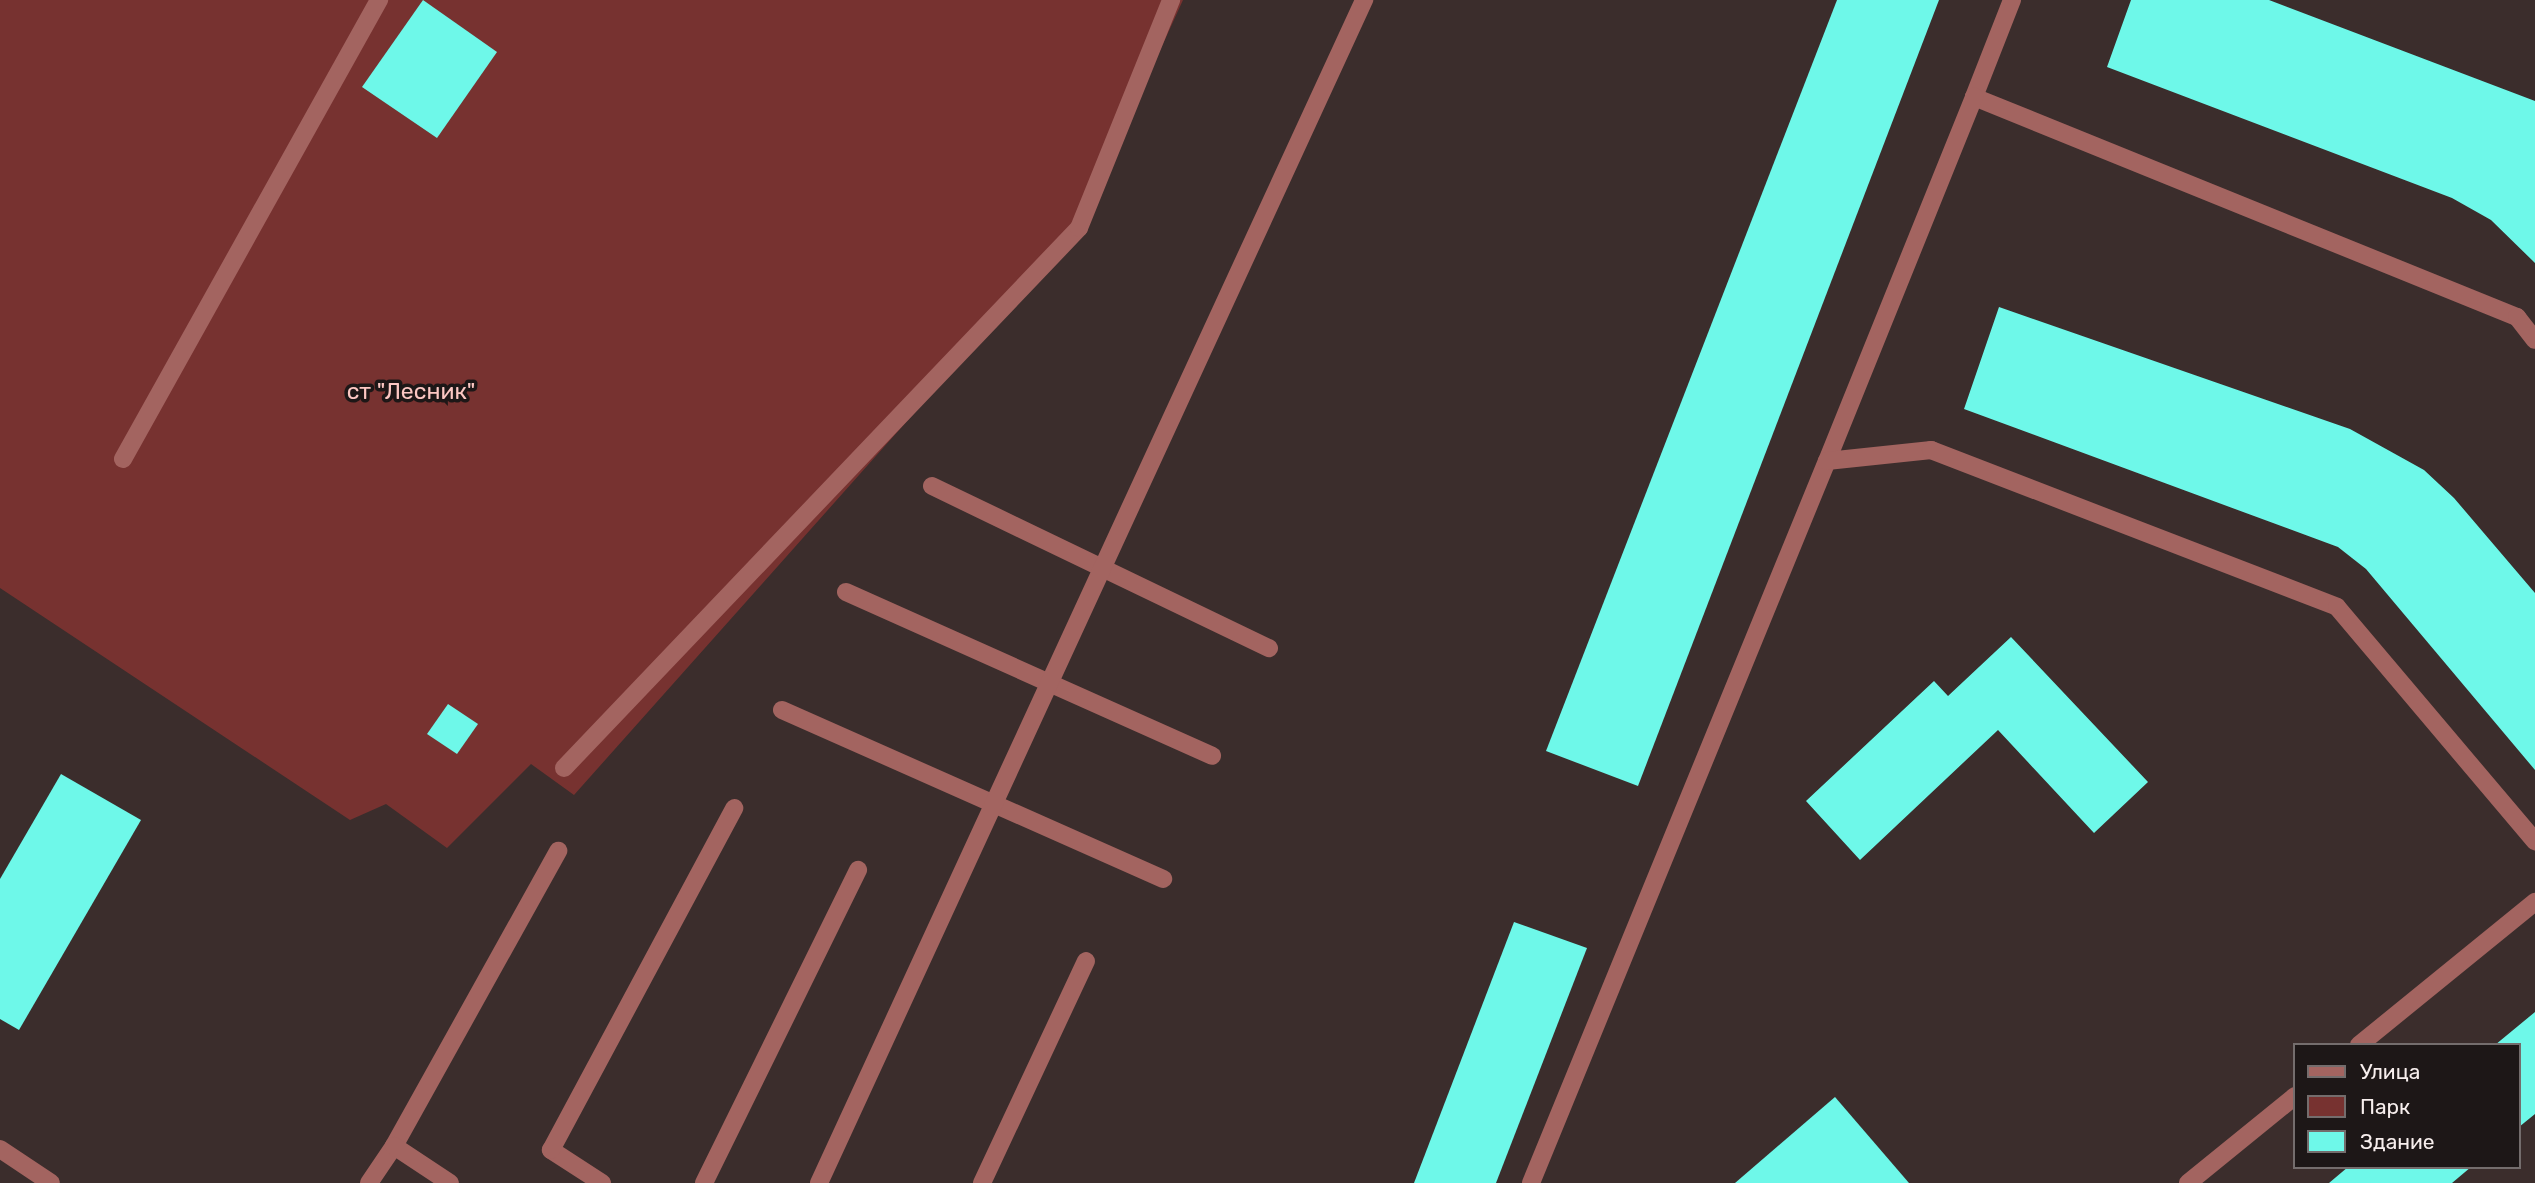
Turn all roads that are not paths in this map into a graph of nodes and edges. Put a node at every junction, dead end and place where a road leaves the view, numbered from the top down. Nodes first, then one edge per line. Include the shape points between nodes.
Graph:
1 (379, 0) edge
2 (1171, 0) edge
3 (1364, 0) edge
4 (2012, 0) edge
5 (1973, 97) junction
6 (2535, 340) edge
7 (122, 459) dead end
8 (1827, 461) junction
9 (932, 486) dead end
10 (1101, 567) junction
11 (846, 592) dead end
12 (1269, 648) dead end
13 (1048, 683) junction
14 (782, 710) dead end
15 (1212, 756) dead end
16 (564, 768) dead end
17 (993, 806) junction
18 (734, 808) dead end
19 (2535, 841) edge
20 (558, 850) dead end
21 (858, 870) dead end
22 (1163, 879) dead end
23 (2535, 902) edge
24 (1086, 961) dead end
25 (2361, 1043) edge
26 (2294, 1097) edge
27 (394, 1146) junction
28 (0, 1149) edge
29 (51, 1183) edge
30 (369, 1183) edge
31 (450, 1183) edge
32 (602, 1183) edge
33 (704, 1183) edge
34 (819, 1183) edge
35 (982, 1183) edge
36 (1531, 1183) edge
37 (2188, 1183) edge

1 - 7 lane
2 - 16 lane via 1079,228
3 - 10 lane
4 - 5 lane
5 - 6 lane via 2517,317
5 - 8 lane
8 - 19 lane via 1931,450 2337,607
8 - 36 lane
9 - 10 lane
10 - 12 lane
10 - 13 lane
11 - 13 lane
13 - 15 lane
13 - 17 lane
14 - 17 lane
17 - 22 lane
17 - 34 lane
18 - 32 lane via 551,1150
20 - 27 lane
21 - 33 lane
23 - 25 lane
24 - 35 lane
26 - 37 lane
27 - 30 lane
27 - 31 lane
28 - 29 lane

